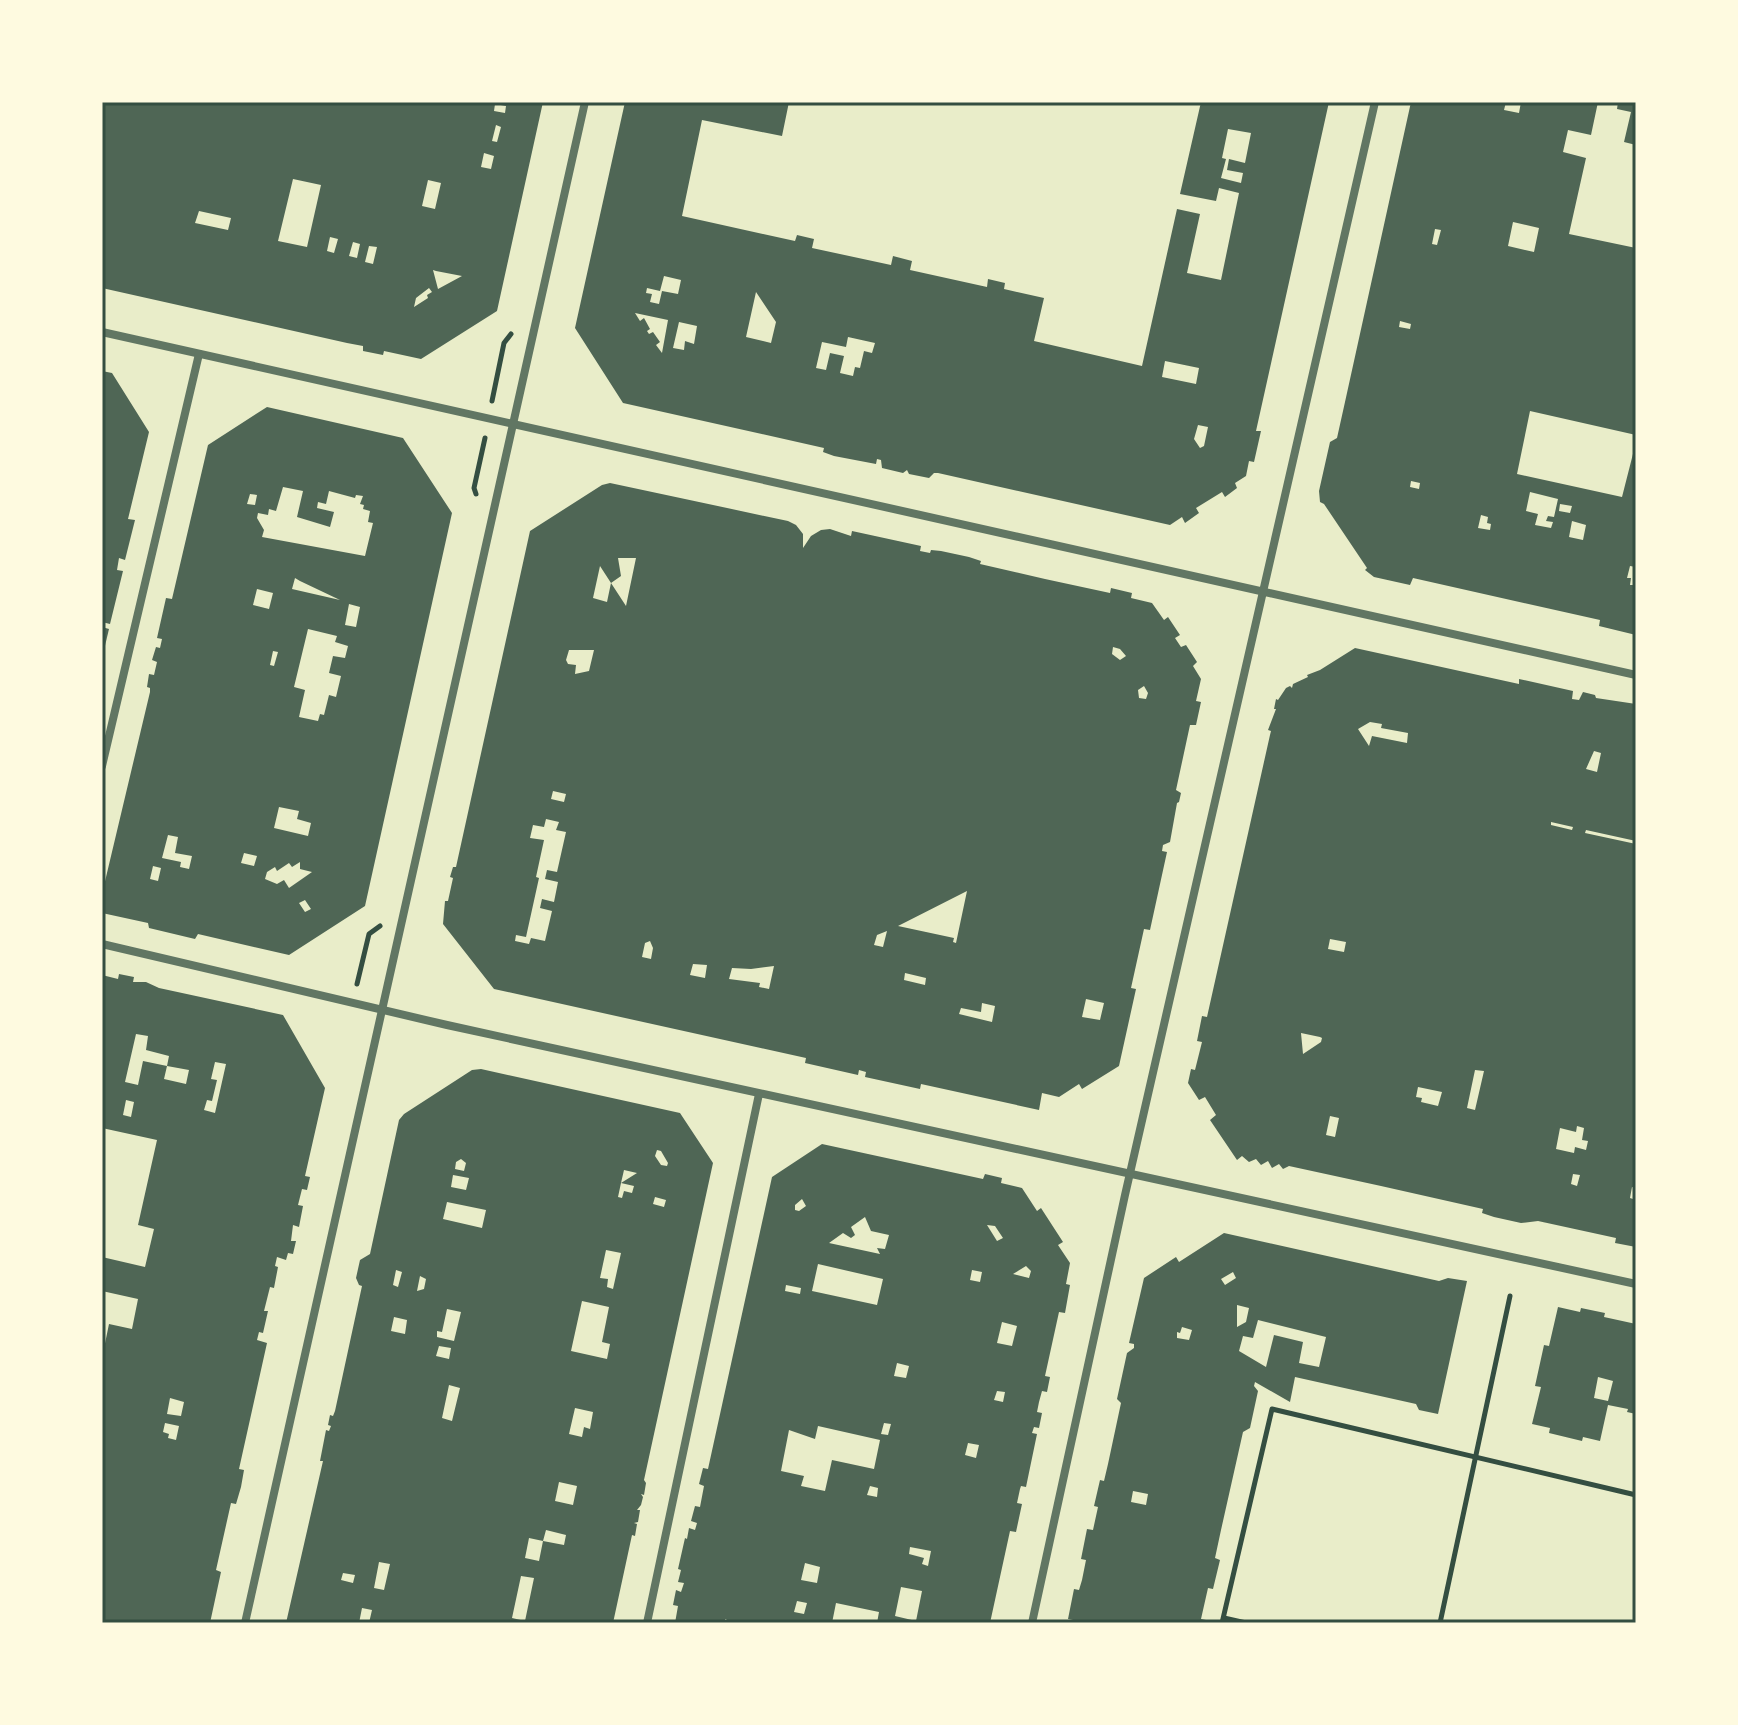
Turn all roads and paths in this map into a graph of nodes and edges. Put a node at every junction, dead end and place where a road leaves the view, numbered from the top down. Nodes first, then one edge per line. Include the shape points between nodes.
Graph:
1 (585, 102) edge
2 (1375, 102) edge
3 (102, 332) edge
4 (199, 354) junction
5 (512, 424) junction
6 (1264, 592) junction
7 (1636, 675) edge
8 (102, 766) edge
9 (102, 944) edge
10 (383, 1010) junction
11 (759, 1094) junction
12 (1130, 1175) junction
13 (1636, 1284) edge
14 (1510, 1296) dead end
15 (1475, 1457) junction
16 (1636, 1495) edge
17 (1223, 1621) edge
18 (245, 1623) edge
19 (647, 1623) edge
20 (1032, 1623) edge
21 (1246, 1623) edge
22 (1440, 1623) edge

1 - 5 street
2 - 6 street
3 - 4 street
4 - 5 street
4 - 8 street
5 - 6 street
5 - 10 street
6 - 7 street
6 - 12 street
9 - 10 street
10 - 11 street
10 - 18 street
11 - 12 street
11 - 19 street
12 - 13 street
12 - 20 street
14 - 15 path
15 - 16 path
15 - 17 path via 1272,1409
15 - 22 path
17 - 21 path

